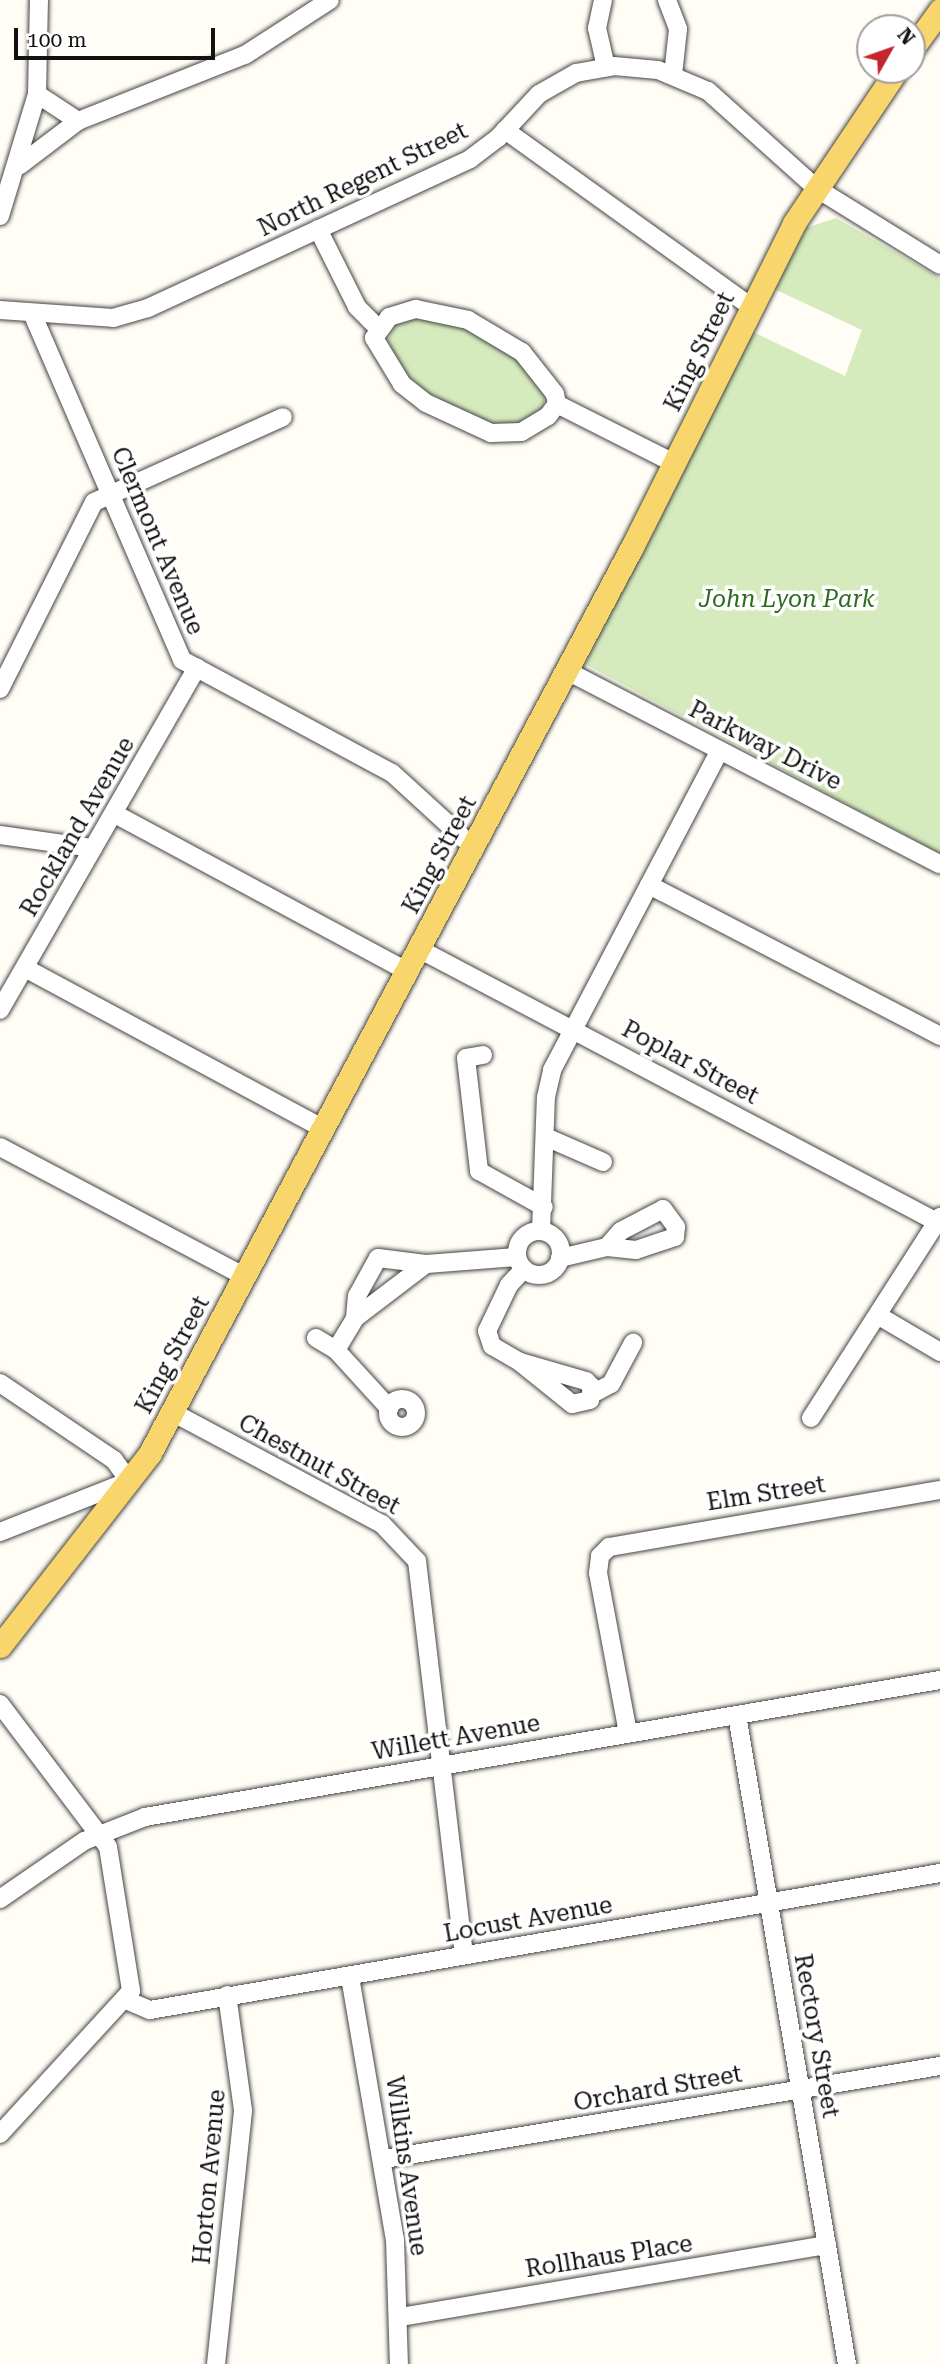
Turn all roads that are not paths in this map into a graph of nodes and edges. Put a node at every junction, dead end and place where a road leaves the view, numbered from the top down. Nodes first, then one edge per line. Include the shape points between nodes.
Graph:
1 (39, 0) edge
2 (330, 0) edge
3 (667, 0) edge
4 (597, 2) edge
5 (940, 10) edge
6 (926, 30) edge
7 (606, 67) junction
8 (673, 75) junction
9 (887, 84) edge
10 (37, 94) junction
11 (78, 121) junction
12 (505, 130) junction
13 (20, 165) junction
14 (816, 188) junction
15 (0, 216) edge
16 (318, 229) junction
17 (940, 265) edge
18 (751, 306) junction
19 (0, 310) edge
20 (32, 313) junction
21 (377, 327) junction
22 (557, 404) junction
23 (283, 417) dead end
24 (674, 463) junction
25 (109, 491) junction
26 (197, 668) junction
27 (567, 671) junction
28 (0, 689) edge
29 (720, 750) junction
30 (115, 814) junction
31 (0, 835) edge
32 (93, 848) junction
33 (473, 848) junction
34 (940, 864) edge
35 (649, 885) junction
36 (419, 949) junction
37 (25, 968) junction
38 (407, 971) junction
39 (0, 1010) edge
40 (575, 1029) junction
41 (940, 1036) edge
42 (484, 1055) dead end
43 (324, 1129) junction
44 (548, 1138) junction
45 (0, 1147) edge
46 (603, 1162) dead end
47 (544, 1208) junction
48 (938, 1220) edge
49 (541, 1231) junction
50 (607, 1247) dead end
51 (560, 1258) junction
52 (521, 1263) junction
53 (426, 1264) junction
54 (244, 1276) junction
55 (878, 1316) junction
56 (355, 1318) junction
57 (316, 1338) dead end
58 (633, 1343) dead end
59 (336, 1350) junction
60 (940, 1352) edge
61 (0, 1383) edge
62 (389, 1408) dead end
63 (172, 1412) junction
64 (811, 1418) dead end
65 (129, 1481) junction
66 (940, 1490) edge
67 (0, 1532) edge
68 (0, 1646) edge
69 (940, 1680) edge
70 (0, 1704) edge
71 (737, 1716) junction
72 (628, 1733) junction
73 (444, 1765) junction
74 (99, 1833) junction
75 (940, 1873) edge
76 (0, 1899) edge
77 (768, 1903) junction
78 (464, 1955) junction
79 (350, 1977) junction
80 (227, 1995) junction
81 (127, 2000) junction
82 (940, 2066) edge
83 (801, 2091) junction
84 (0, 2134) edge
85 (384, 2159) junction
86 (827, 2245) junction
87 (400, 2317) junction
88 (216, 2364) edge
89 (399, 2364) edge
90 (847, 2364) edge

1 - 10 street
2 - 11 street via 245,55
3 - 8 street via 678,29
4 - 7 street via 597,28
5 - 6 main road
7 - 8 street, North Regent Street via 640,66
7 - 12 street, North Regent Street via 555,83
8 - 14 street, North Regent Street via 732,109
9 - 14 main road, King Street
10 - 11 street
10 - 13 street
11 - 13 street
12 - 16 street, North Regent Street via 470,159
12 - 18 street
13 - 15 street
14 - 17 street, North Regent Street
14 - 18 main road, King Street
16 - 20 street, North Regent Street via 135,312 113,318
16 - 21 street via 357,307
18 - 24 main road, King Street
19 - 20 street, North Regent Street
20 - 25 street, Clermont Avenue
21 - 22 street via 402,311 416,309 468,320 534,362 548,378
21 - 22 street via 378,349 402,384 452,417 505,434 536,425
22 - 24 street
23 - 25 street
24 - 27 main road, King Street
25 - 26 street, Clermont Avenue via 182,660
25 - 28 street via 84,516
26 - 30 street, Rockland Avenue
26 - 33 street, Clermont Avenue via 392,772
27 - 29 street, Parkway Drive
27 - 33 main road, King Street
29 - 34 street, Parkway Drive
29 - 35 street
30 - 32 street, Rockland Avenue
30 - 38 street
31 - 32 street
32 - 37 street, Rockland Avenue
33 - 36 main road, King Street
35 - 40 street
35 - 41 street
36 - 38 main road, King Street
36 - 40 street, Poplar Street
37 - 39 street, Rockland Avenue
37 - 43 street
38 - 43 main road, King Street
40 - 44 street via 547,1083
40 - 48 street, Poplar Street
42 - 47 street via 466,1058 479,1171
43 - 54 main road, King Street
44 - 46 street
44 - 47 street
45 - 54 street
47 - 49 street
48 - 55 street
49 - 51 street via 555,1238
49 - 52 street via 525,1236
50 - 51 street
51 - 52 street via 546,1273
52 - 53 street
52 - 58 street via 488,1331 492,1346 520,1362 586,1381 592,1394 611,1384
53 - 56 street
53 - 56 street via 378,1258 357,1296
54 - 63 main road, King Street
55 - 60 street
55 - 64 street
56 - 59 street
57 - 59 street
59 - 62 street
61 - 65 street via 114,1460
63 - 65 main road, King Street
63 - 73 street, Chestnut Street via 382,1524 405,1543 424,1587
65 - 67 street
65 - 68 main road, King Street
66 - 72 street, Elm Street via 617,1544 602,1552 598,1573
69 - 71 street, Willett Avenue
70 - 74 street
71 - 72 street, Willett Avenue
71 - 77 street, Rectory Street
72 - 73 street, Willett Avenue
73 - 74 street, Willett Avenue via 145,1817
73 - 78 street, Chestnut Street
74 - 76 street, Willett Avenue
74 - 81 street via 108,1847 131,1974
75 - 77 street, Locust Avenue
77 - 78 street, Locust Avenue
77 - 83 street, Rectory Street
78 - 79 street, Locust Avenue
79 - 80 street, Locust Avenue
79 - 85 street, Wilkins Avenue
80 - 81 street, Locust Avenue via 150,2010
80 - 88 street, Horton Avenue via 243,2110
81 - 84 street
82 - 83 street, Orchard Street
83 - 85 street, Orchard Street
83 - 86 street, Rectory Street
85 - 87 street, Wilkins Avenue
86 - 87 street, Rollhaus Place
86 - 90 street, Rectory Street
87 - 89 street, Wilkins Avenue

